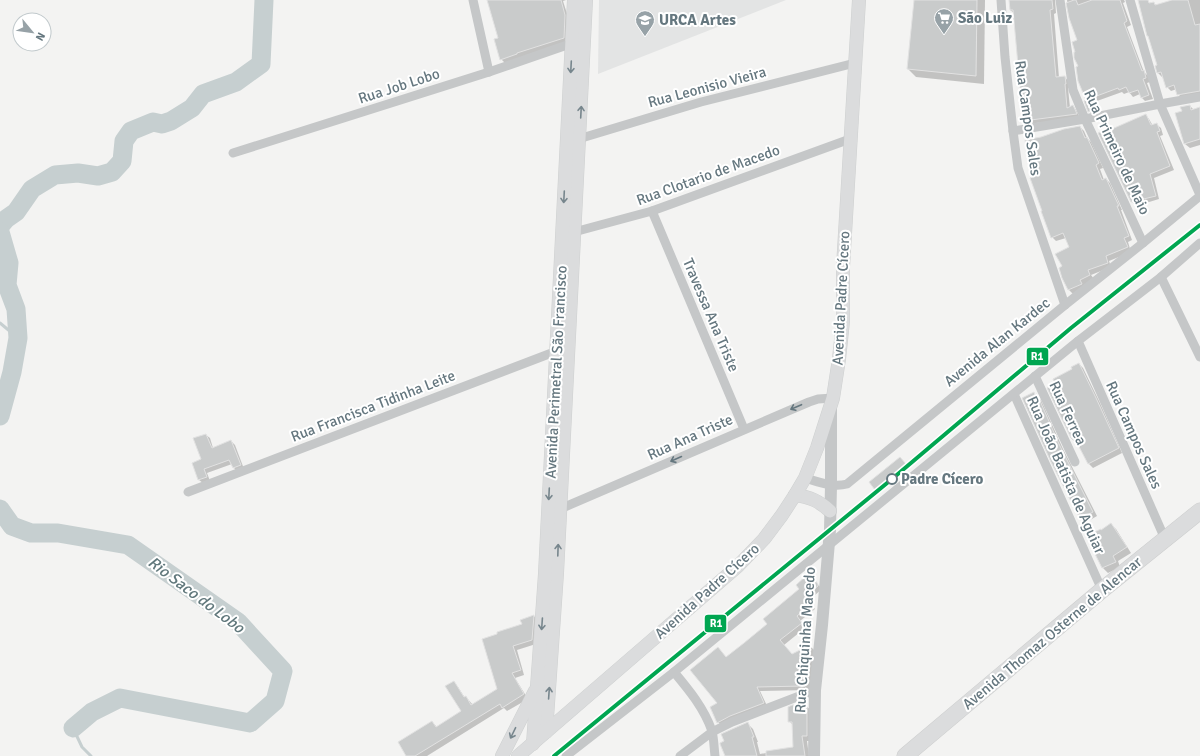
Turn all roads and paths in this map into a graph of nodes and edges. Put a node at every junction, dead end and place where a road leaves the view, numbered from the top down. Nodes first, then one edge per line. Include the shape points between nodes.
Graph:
1 (474, 0) edge
2 (574, 0) edge
3 (586, 0) edge
4 (859, 0) edge
5 (1001, 0) edge
6 (1060, 0) edge
7 (1130, 0) edge
8 (573, 43) junction
9 (855, 63) junction
10 (489, 72) junction
11 (1200, 97) edge
12 (1160, 104) junction
13 (1085, 119) junction
14 (1013, 132) junction
15 (850, 139) junction
16 (573, 140) junction
17 (233, 153) dead end
18 (1200, 196) edge
19 (652, 211) junction
20 (574, 232) junction
21 (1143, 243) junction
22 (1200, 244) edge
23 (1161, 277) junction
24 (1064, 305) junction
25 (1078, 341) junction
26 (563, 348) junction
27 (1200, 357) edge
28 (1035, 376) junction
29 (1014, 394) junction
30 (832, 402) junction
31 (744, 429) junction
32 (1075, 462) dead end
33 (805, 478) junction
34 (831, 486) junction
35 (188, 492) dead end
36 (795, 495) junction
37 (560, 510) junction
38 (830, 511) junction
39 (1200, 511) edge
40 (1164, 539) junction
41 (828, 545) junction
42 (551, 573) junction
43 (1102, 590) junction
44 (674, 672) junction
45 (538, 686) junction
46 (815, 690) junction
47 (546, 732) junction
48 (712, 732) junction
49 (533, 744) junction
50 (502, 756) edge
51 (518, 756) edge
52 (566, 756) edge
53 (680, 756) edge
54 (715, 756) edge
55 (814, 756) edge
56 (905, 756) edge

1 - 10 street
2 - 8 main road, Avenida Perimetral São Francisco
16 -> 3 main road, Avenida Perimetral São Francisco
4 - 9 main road, Avenida Padre Cícero
5 - 14 street, Rua Campos Sales
6 - 13 street, Rua Primeiro de Maio via 1073,90
7 - 12 street
8 - 10 street, Rua Job Lobo
8 -> 16 main road, Avenida Perimetral São Francisco
9 - 15 main road, Avenida Padre Cícero
9 - 16 street, Rua Leonisio Vieira via 701,102
10 - 17 street, Rua Job Lobo
11 - 12 street
12 - 13 street
12 - 18 street
13 - 14 street
13 - 21 street, Rua Primeiro de Maio
14 - 24 street, Rua Campos Sales via 1018,168
15 - 19 street, Rua Clotario de Macedo
15 - 30 main road, Avenida Padre Cícero via 843,267 843,321 840,359
16 - 20 main road, Avenida Perimetral São Francisco
16 -> 26 main road, Avenida Perimetral São Francisco
18 - 21 street, Avenida Alan Kardec
19 - 20 street, Rua Clotario de Macedo
19 - 31 street, Travessa Ana Triste
20 - 26 main road, Avenida Perimetral São Francisco
21 - 24 street, Avenida Alan Kardec
22 - 23 street
23 - 25 street
23 - 27 street
24 - 34 street, Avenida Alan Kardec via 847,484
25 - 28 street
25 - 40 street, Rua Campos Sales
26 - 35 street, Rua Francisca Tidinha Leite
26 - 37 main road, Avenida Perimetral São Francisco
26 -> 42 main road, Avenida Perimetral São Francisco
28 - 29 street
28 - 32 street, Rua Ferrea
29 - 41 street
29 - 43 street, Rua João Batista de Aguiar
30 -> 31 street, Rua Ana Triste via 818,399
30 - 33 main road, Avenida Padre Cícero via 818,448
30 - 34 street, Rua Chiquinha Macedo
31 -> 37 street, Rua Ana Triste
33 - 34 street
33 - 36 main road, Avenida Padre Cícero
34 - 38 street, Rua Chiquinha Macedo
36 - 38 main road via 814,499
36 - 47 main road, Avenida Padre Cícero via 764,539 738,566
42 -> 37 main road, Avenida Perimetral São Francisco
38 - 41 street, Rua Chiquinha Macedo
39 - 40 highway, Avenida Thomaz Osterne de Alencar
40 - 43 highway, Avenida Thomaz Osterne de Alencar
41 - 44 street
41 - 46 street, Rua Chiquinha Macedo
42 -> 45 main road, Avenida Perimetral São Francisco
47 -> 42 main road, Avenida Perimetral São Francisco
43 - 56 highway, Avenida Thomaz Osterne de Alencar
44 - 48 street via 690,691
44 - 52 street
45 - 49 main road, Avenida Perimetral São Francisco
45 -> 50 main road
46 - 48 street
46 - 55 street, Rua Chiquinha Macedo
47 - 49 main road, Avenida Padre Cícero
48 - 53 street
48 - 54 street
49 - 51 main road, Avenida Padre Cícero

